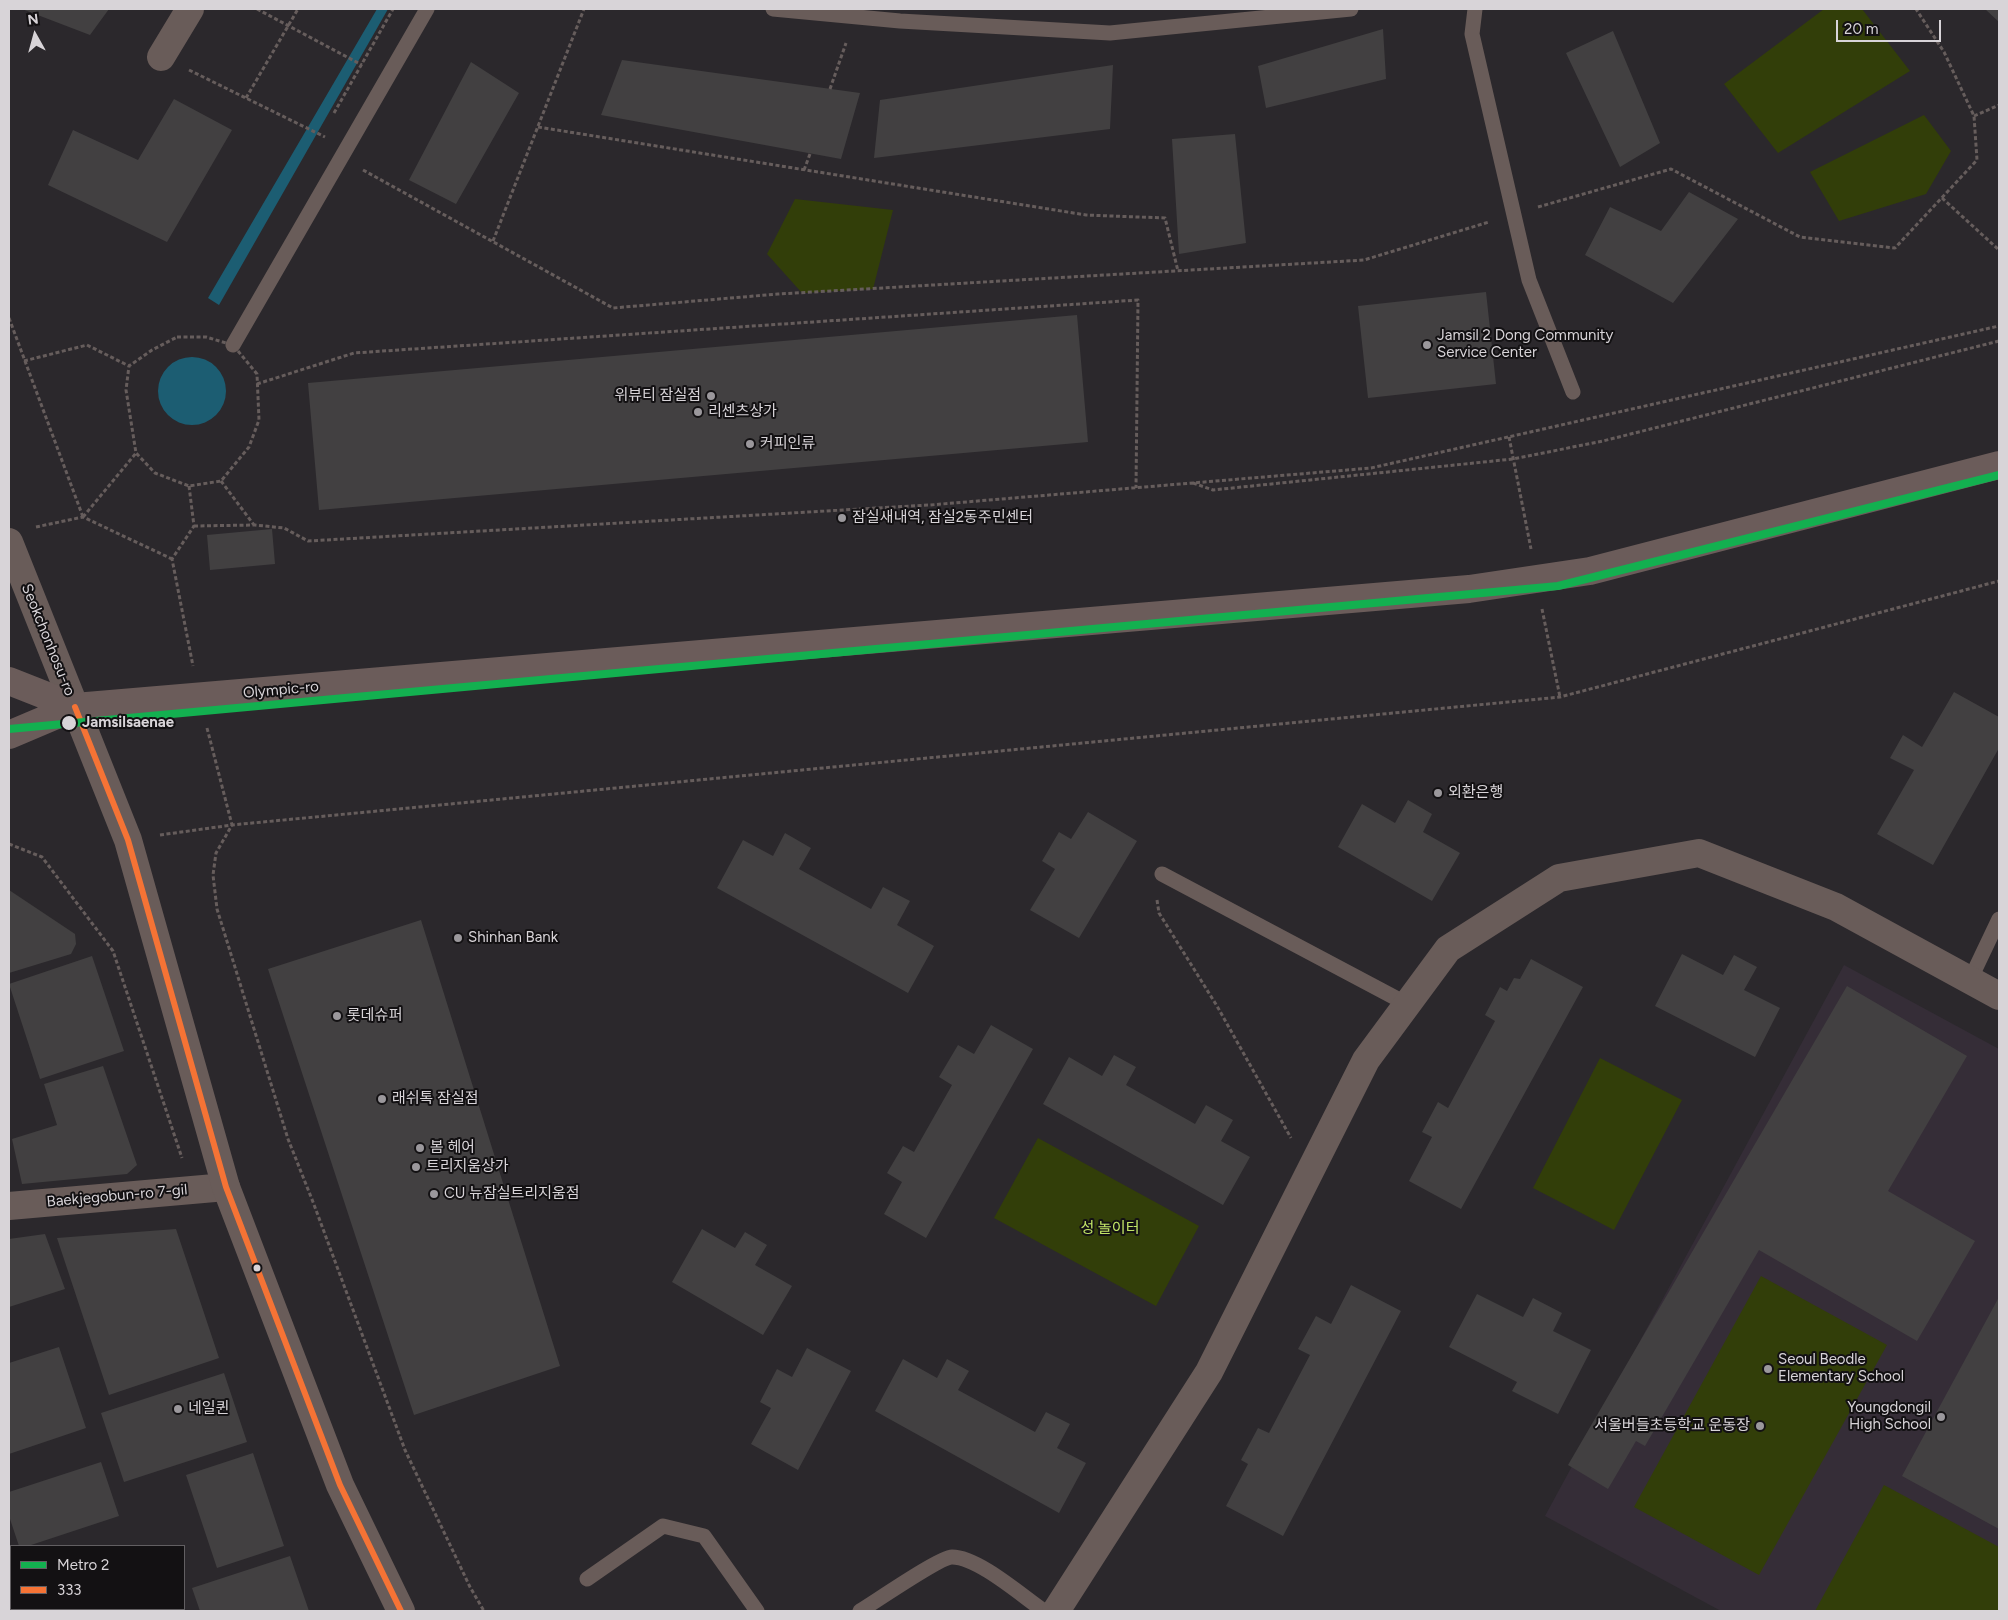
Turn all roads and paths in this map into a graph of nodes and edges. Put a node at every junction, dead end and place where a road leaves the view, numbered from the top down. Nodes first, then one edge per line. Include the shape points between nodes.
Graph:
1 (190, 9) edge
2 (257, 9) edge
3 (298, 9) edge
4 (427, 9) edge
5 (584, 9) edge
6 (773, 9) edge
7 (1351, 9) edge
8 (1474, 9) edge
9 (1916, 9) edge
10 (854, 17) junction
11 (288, 26) junction
12 (161, 57) joint
13 (360, 64) dead end
14 (830, 90) dead end
15 (246, 98) junction
16 (1999, 105) edge
17 (1974, 116) junction
18 (538, 127) junction
19 (319, 134) dead end
20 (810, 154) dead end
21 (341, 158) junction
22 (804, 170) junction
23 (1942, 198) junction
24 (1514, 214) junction
25 (493, 241) junction
26 (1999, 250) edge
27 (1178, 271) junction
28 (9, 318) edge
29 (1999, 326) edge
30 (1999, 340) edge
31 (233, 345) junction
32 (24, 361) junction
33 (130, 366) junction
34 (256, 384) junction
35 (1573, 392) dead end
36 (136, 453) junction
37 (1999, 465) edge
38 (222, 481) junction
39 (1192, 482) junction
40 (189, 486) junction
41 (1136, 488) junction
42 (83, 517) junction
43 (255, 525) junction
44 (194, 526) junction
45 (18, 535) edge
46 (172, 560) junction
47 (1999, 581) edge
48 (9, 681) edge
49 (199, 697) junction
50 (75, 707) junction
51 (9, 736) edge
52 (232, 825) junction
53 (128, 840) junction
54 (9, 844) edge
55 (42, 857) dead end
56 (1162, 874) joint
57 (1999, 919) edge
58 (1970, 980) junction
59 (1999, 996) edge
60 (1407, 1004) junction
61 (1309, 1172) junction
62 (226, 1187) junction
63 (9, 1206) edge
64 (587, 1579) dead end
65 (401, 1611) edge
66 (484, 1611) edge
67 (756, 1611) edge
68 (860, 1611) edge
69 (1044, 1611) edge
70 (1056, 1611) edge

1 - 12 street
2 - 11 path
3 - 11 path
4 - 21 lane
5 - 18 path
6 - 10 lane
7 - 10 lane via 1110,33
8 - 24 lane via 1472,34
9 - 17 path via 1944,52
10 - 14 path
11 - 13 path
11 - 15 path
12 - 15 path
15 - 19 path
16 - 17 path
17 - 23 path via 1978,160
18 - 22 path
18 - 25 path
20 - 22 path
21 - 25 path
21 - 31 lane
22 - 27 path via 1086,215 1165,218
23 - 24 path via 1895,248 1800,237 1671,169
23 - 26 path
24 - 27 path via 1364,260
24 - 35 lane via 1529,280
25 - 27 path via 614,308 778,294
28 - 32 path
29 - 39 path via 1371,468
30 - 39 path via 1602,441 1513,460 1213,490
31 - 33 path via 206,337 177,337
31 - 34 path via 257,374
32 - 33 path via 87,345
32 - 42 path
33 - 36 path via 126,390
34 - 38 path via 259,420 249,447
34 - 41 path via 354,353 1138,300
36 - 40 path via 155,473
36 - 42 path
37 - 49 main road, Olympic-ro via 1590,571 1469,589
38 - 40 path
38 - 43 path
39 - 41 path
40 - 44 path
41 - 43 path via 930,505 308,541 284,528
42 - 45 path
42 - 46 path
43 - 44 path
44 - 46 path
45 - 50 street, Seokchonhosu-ro
46 - 49 path
47 - 52 path via 1560,697
48 - 50 main road, Olympic-ro
49 - 50 main road, Olympic-ro
49 - 52 path
50 - 51 main road, Olympic-ro
50 - 53 street, Seokchonhosu-ro
52 - 53 path
52 - 66 path via 216,853 213,875 217,909 288,1139 405,1450
53 - 62 street, Seokchonhosu-ro
54 - 55 path
56 - 60 lane
56 - 61 path via 1157,902 1159,913 1217,1006
57 - 58 lane
58 - 59 street
58 - 60 street via 1836,907 1699,853 1559,878 1448,948
60 - 61 street via 1366,1060
61 - 70 street via 1209,1372
62 - 63 street, Baekjegobun-ro 7-gil
62 - 65 street, Seokchonhosu-ro via 340,1485
64 - 67 lane via 663,1526 704,1536
68 - 69 lane via 951,1556 973,1561

